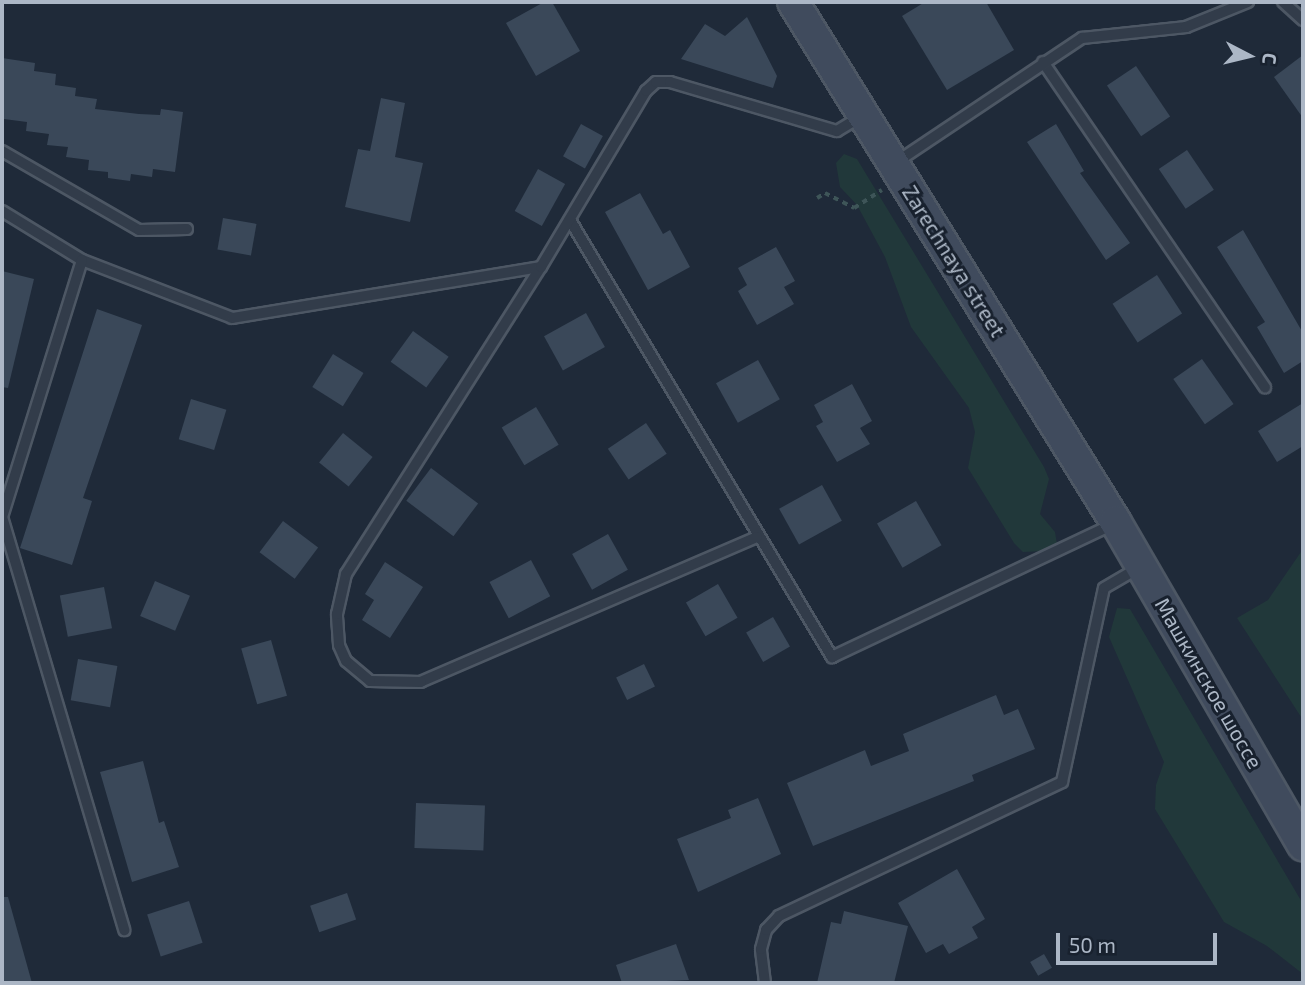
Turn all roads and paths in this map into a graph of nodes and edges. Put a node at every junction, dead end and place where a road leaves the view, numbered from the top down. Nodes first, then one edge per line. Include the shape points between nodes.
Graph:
1 (793, 2) edge
2 (1248, 2) edge
3 (1283, 2) edge
4 (1303, 20) edge
5 (1043, 62) junction
6 (863, 116) junction
7 (2, 151) edge
8 (889, 176) junction
9 (817, 198) dead end
10 (2, 211) edge
11 (570, 220) junction
12 (187, 229) dead end
13 (82, 260) junction
14 (541, 267) junction
15 (1265, 388) dead end
16 (2, 517) edge
17 (1116, 522) junction
18 (757, 537) junction
19 (1141, 566) junction
20 (1303, 845) edge
21 (124, 930) dead end
22 (765, 983) edge

1 - 6 main road, Zarechnaya street
2 - 5 lane via 1186,27 1082,38
3 - 4 lane
5 - 8 lane
5 - 15 lane
6 - 8 main road, Zarechnaya street
6 - 11 lane via 837,131 670,82 656,82 646,91
7 - 12 lane via 139,230
8 - 9 path via 854,208 825,193
8 - 17 main road, Zarechnaya street
10 - 13 lane
11 - 14 lane
11 - 18 lane
13 - 14 lane via 232,318
13 - 16 lane
14 - 18 lane via 346,573 337,614 339,645 346,661 370,681 389,685 421,682
16 - 21 lane
17 - 18 lane via 832,657
17 - 19 main road, Машкинское шоссе
19 - 20 main road, Машкинское шоссе
19 - 22 lane via 1104,588 1062,782 779,916 766,930 761,949

